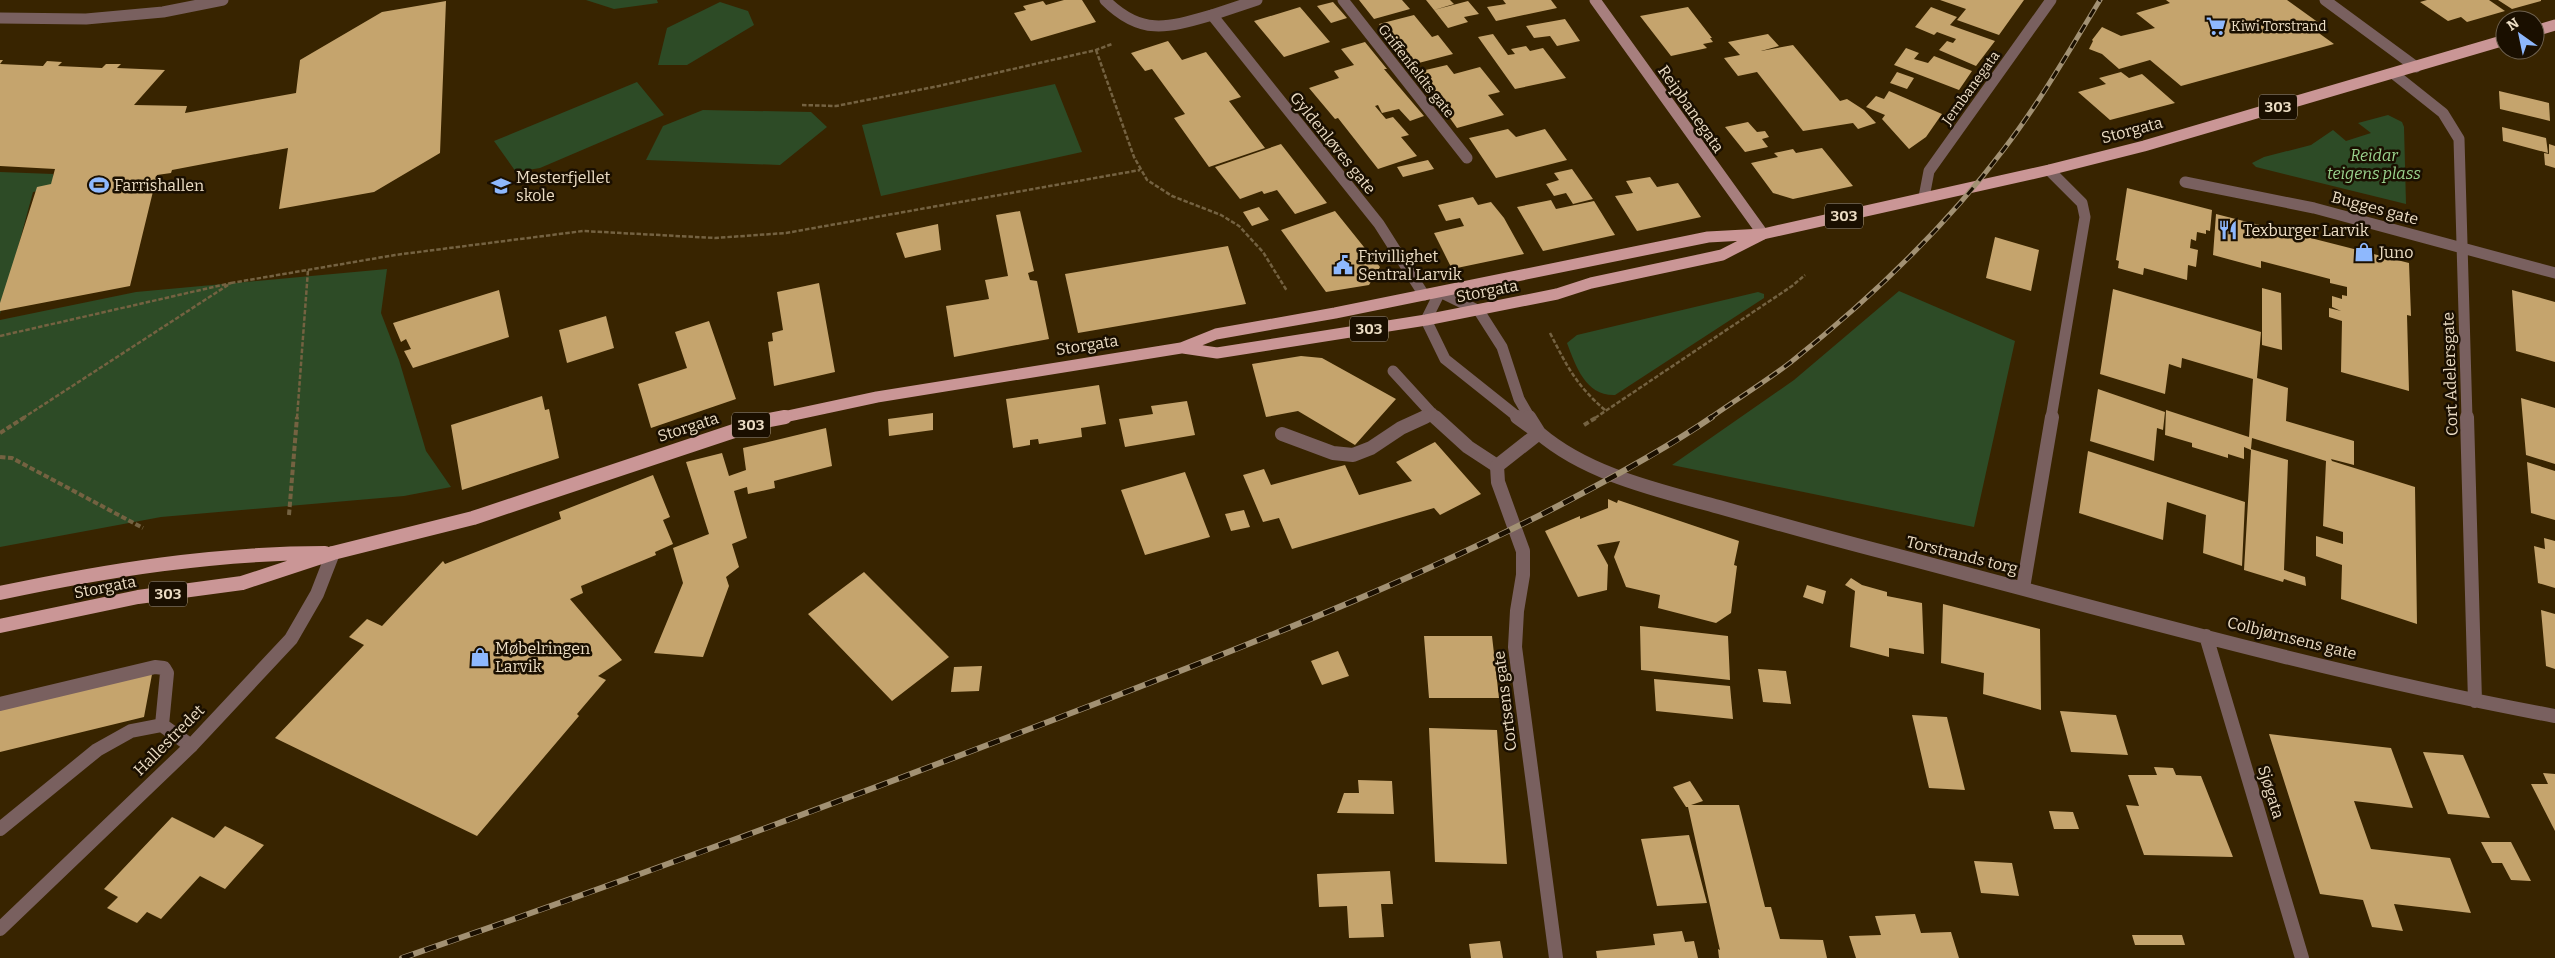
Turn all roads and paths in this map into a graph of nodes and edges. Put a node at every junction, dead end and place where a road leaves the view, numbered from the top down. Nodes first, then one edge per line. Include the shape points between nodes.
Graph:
1 (223, 0) edge
2 (1105, 0) edge
3 (1257, 0) edge
4 (1343, 0) edge
5 (1595, 0) edge
6 (2051, 0) edge
7 (2325, 0) edge
8 (1212, 15) junction
9 (0, 18) edge
10 (1143, 27) junction
11 (2495, 43) edge
12 (1096, 50) junction
13 (2416, 67) junction
14 (2394, 74) junction
15 (802, 105) dead end
16 (1467, 158) dead end
17 (1140, 170) junction
18 (2050, 170) junction
19 (2185, 182) dead end
20 (1924, 197) junction
21 (1763, 234) junction
22 (2462, 249) junction
23 (308, 270) junction
24 (2555, 273) edge
25 (1805, 275) dead end
26 (231, 283) junction
27 (1440, 292) junction
28 (1290, 295) dead end
29 (1424, 295) junction
30 (1479, 311) junction
31 (1426, 320) junction
32 (1550, 333) dead end
33 (0, 336) edge
34 (1181, 348) junction
35 (1394, 371) dead end
36 (1606, 410) junction
37 (1432, 413) junction
38 (0, 433) edge
39 (1538, 433) junction
40 (1282, 434) dead end
41 (1553, 445) junction
42 (0, 457) edge
43 (1497, 466) junction
44 (289, 515) dead end
45 (143, 528) dead end
46 (333, 553) junction
47 (2023, 588) junction
48 (0, 593) edge
49 (0, 626) edge
50 (2206, 636) junction
51 (2475, 701) junction
52 (0, 704) edge
53 (2555, 716) edge
54 (162, 725) junction
55 (191, 746) junction
56 (0, 829) edge
57 (0, 929) edge
58 (1556, 958) edge
59 (2302, 958) edge

1 - 9 street via 163,12 96,18
2 - 10 street via 1118,16
3 - 8 street
4 - 16 street, Griffenfeldts gate
5 - 21 main road, Reipbanegata
6 - 20 street, Jernbanegata via 1929,171
7 - 13 street
8 - 10 street via 1173,27
8 - 29 street, Gyldenløves gate via 1379,224
10 - 12 path via 1127,39
11 - 13 main road, Storgata / 303
12 - 15 path via 836,106
12 - 17 path
13 - 14 main road, Storgata / 303
14 - 18 main road, Storgata / 303
14 - 22 street, Cort Adelersgate via 2443,114 2459,139
17 - 23 path via 786,234 715,238 583,231 395,255
17 - 28 path via 1153,186 1231,221 1268,259
18 - 20 main road, Storgata / 303
18 - 47 street, Torstrands torg via 2082,203 2086,217
19 - 22 street, Bugges gate via 2314,208
20 - 21 main road, Storgata / 303
21 - 27 main road, Storgata / 303 via 1708,237
21 - 30 main road, Storgata / 303 via 1722,255
22 - 24 street, Bugges gate
22 - 51 street, Cort Adelersgate
23 - 26 path
23 - 44 path
25 - 36 path
26 - 33 path
26 - 38 path
27 - 29 main road, Storgata / 303
27 - 30 street
27 - 31 street
29 - 34 main road, Storgata / 303 via 1216,334
30 - 31 main road, Storgata / 303
30 - 39 street, Torstrands torg via 1502,348 1519,398
31 - 34 main road, Storgata / 303 via 1217,353
31 - 39 street, Torstrands torg via 1445,359
32 - 36 path via 1584,392
34 - 46 main road, Storgata / 303 via 877,396 764,421 473,518
35 - 37 street
36 - 41 path
37 - 40 street via 1353,455 1333,453
37 - 43 street via 1476,455
39 - 41 street, Torstrands torg
39 - 43 street
41 - 47 street, Torstrands torg via 1586,463 1648,487 1820,536
42 - 45 path via 12,458
43 - 58 street, Cortsens gate via 1498,482 1523,551 1514,648
46 - 48 main road, Storgata / 303 via 272,552 150,565
46 - 49 main road, Storgata / 303 via 242,583 138,598
46 - 55 street, Hallestredet via 317,594 292,639
47 - 50 street, Colbjørnsens gate
50 - 51 street, Colbjørnsens gate
50 - 59 street, Sjøgata
51 - 53 street, Colbjørnsens gate
52 - 54 street via 155,667 164,668 167,673
54 - 55 street
54 - 56 street via 131,731 97,750
55 - 57 street, Hallestredet

